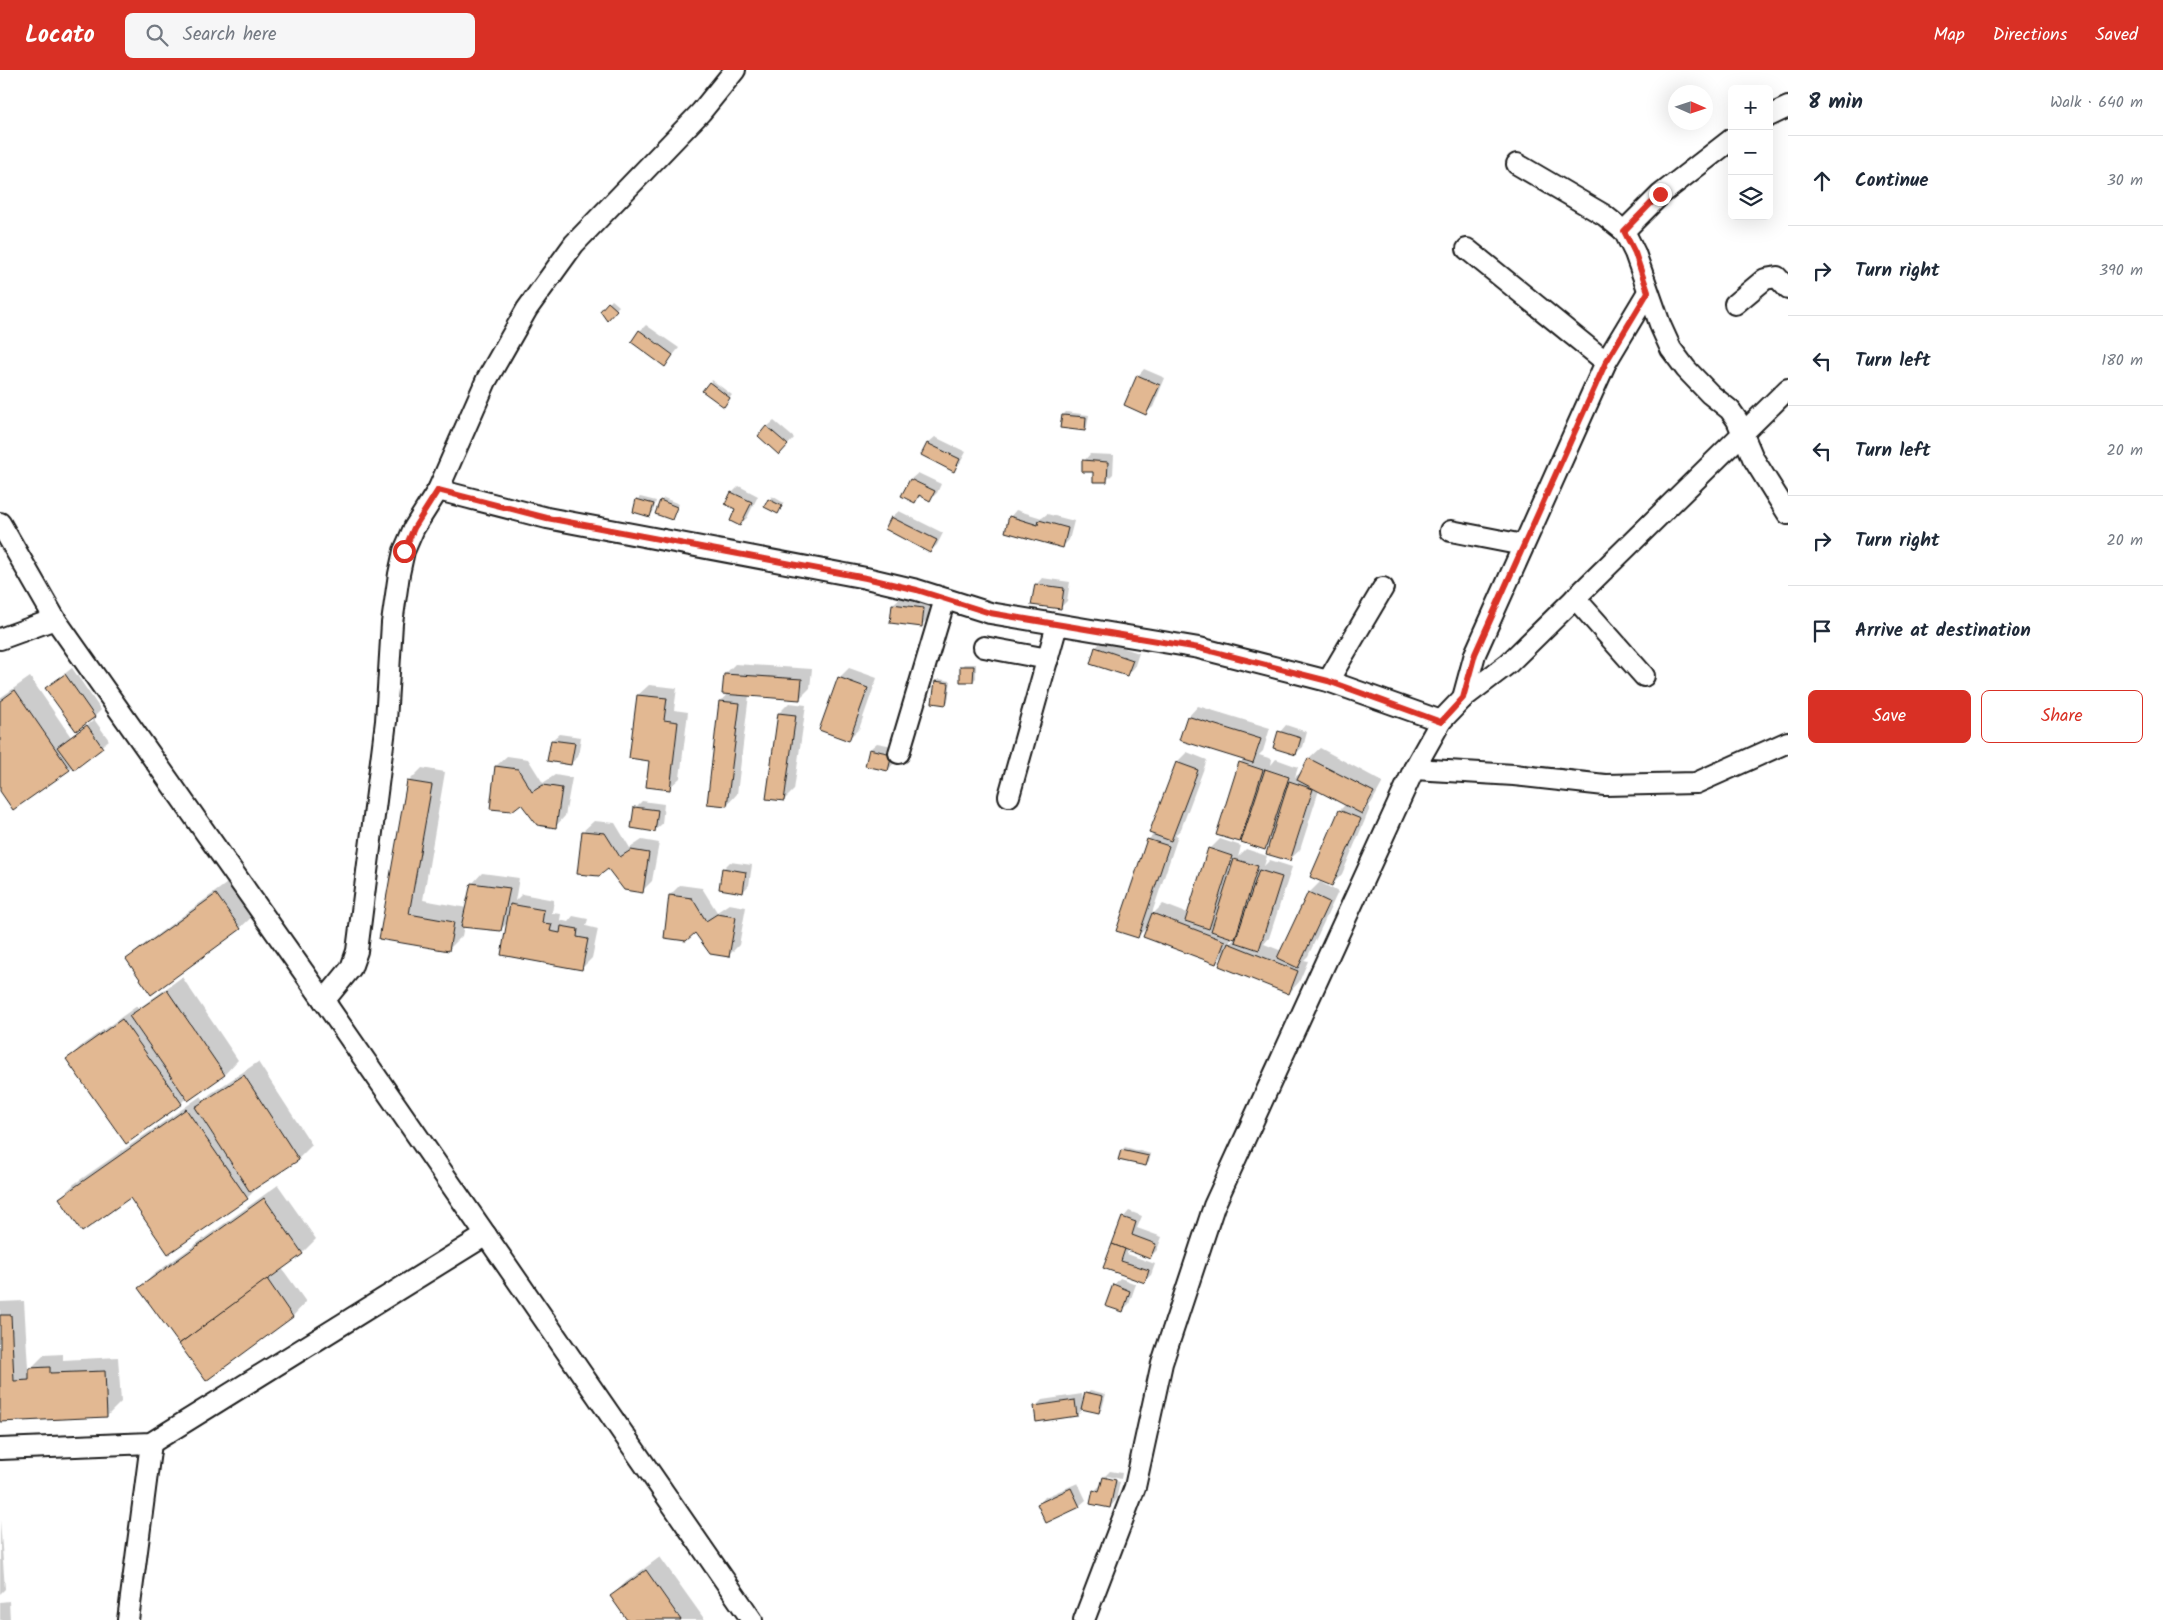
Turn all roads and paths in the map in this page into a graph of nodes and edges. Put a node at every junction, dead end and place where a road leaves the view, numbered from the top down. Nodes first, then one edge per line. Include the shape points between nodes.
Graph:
1 (735, 70) edge
2 (1788, 107) edge
3 (1773, 114) edge
4 (1728, 142) edge
5 (1517, 164) dead end
6 (1624, 231) junction
7 (1467, 249) dead end
8 (1788, 289) edge
9 (1648, 292) junction
10 (1735, 304) dead end
11 (1606, 362) junction
12 (1788, 389) edge
13 (1741, 434) junction
14 (438, 490) junction
15 (1788, 514) edge
16 (0, 523) edge
17 (1451, 531) dead end
18 (1523, 545) junction
19 (1383, 588) dead end
20 (1575, 598) junction
21 (945, 599) junction
22 (55, 619) junction
23 (1058, 625) junction
24 (0, 639) edge
25 (984, 647) dead end
26 (1048, 659) junction
27 (1644, 676) dead end
28 (1328, 681) junction
29 (1463, 698) junction
30 (1441, 722) junction
31 (1788, 742) edge
32 (898, 753) dead end
33 (1414, 769) junction
34 (1009, 796) dead end
35 (324, 1001) junction
36 (486, 1235) junction
37 (151, 1443) junction
38 (0, 1450) edge
39 (128, 1620) edge
40 (752, 1620) edge
41 (1084, 1620) edge

1 - 14 street via 701,112 574,244 527,309 486,381
2 - 3 street
4 - 6 street via 1660,194
5 - 6 street via 1604,215
6 - 9 street
7 - 11 street
8 - 10 street via 1777,277 1770,277
9 - 11 street
9 - 13 street via 1671,349 1710,394 1730,410
11 - 18 street
12 - 13 street
13 - 15 street via 1752,458
13 - 20 street
14 - 21 street via 547,518 866,578
14 - 35 street via 414,528 398,574 386,721 357,952 351,968
16 - 22 street
17 - 18 street
18 - 29 street via 1475,654
19 - 28 street
20 - 27 street
20 - 29 street via 1508,663
21 - 23 street via 990,613
21 - 32 street
22 - 24 street
22 - 35 street
23 - 26 street
23 - 28 street via 1199,648
25 - 26 street
26 - 34 street
28 - 30 street
29 - 30 street
30 - 33 street
31 - 33 street via 1696,783 1605,786 1514,775
33 - 41 street via 1214,1206 1162,1363 1135,1487
35 - 36 street
36 - 37 street
36 - 40 street
37 - 38 street
37 - 39 street

